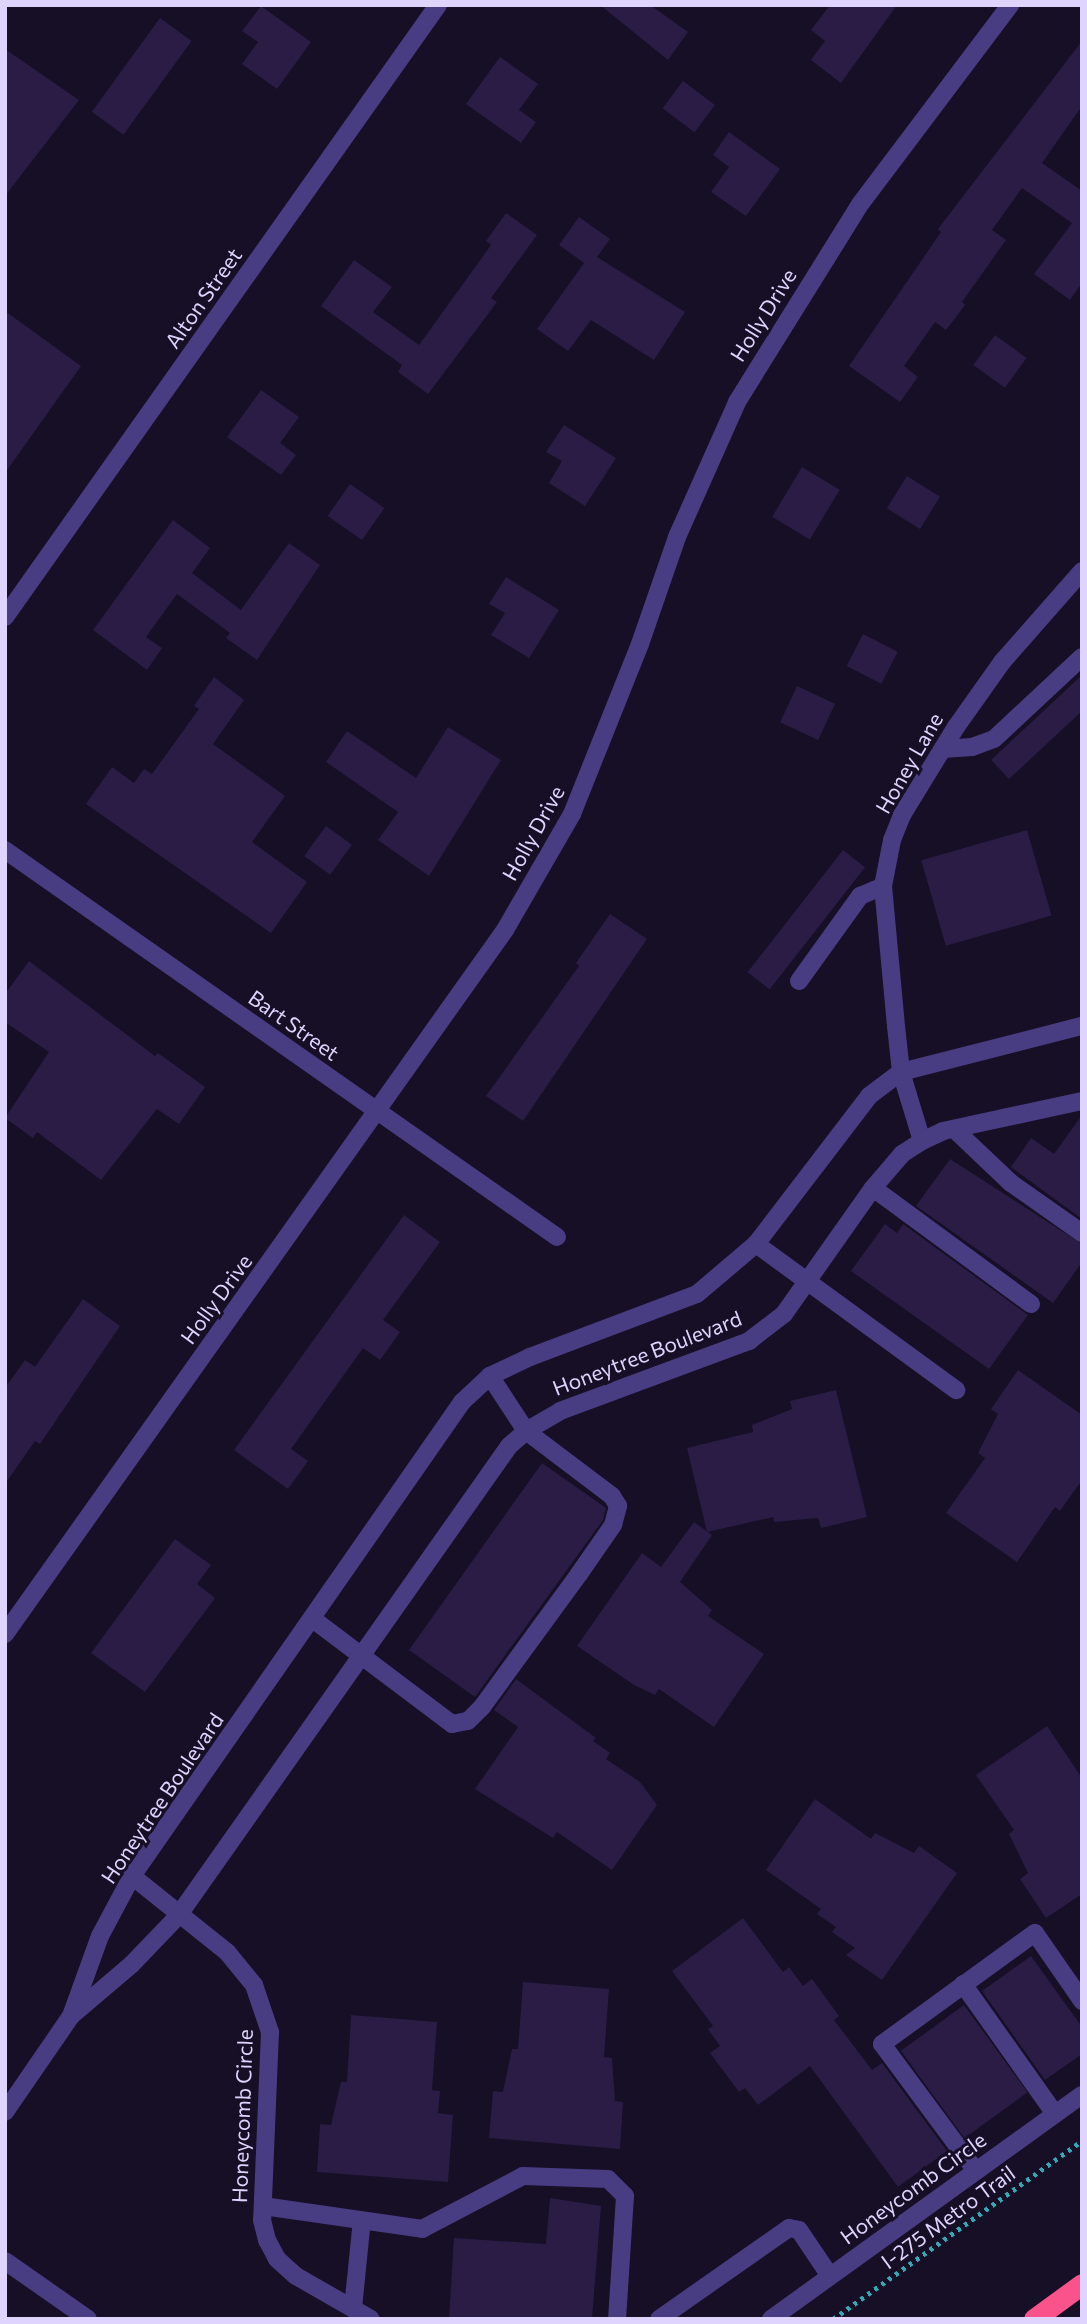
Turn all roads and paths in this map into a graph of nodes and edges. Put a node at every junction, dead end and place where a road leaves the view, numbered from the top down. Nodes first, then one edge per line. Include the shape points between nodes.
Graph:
1 (438, 5) edge
2 (1010, 5) edge
3 (1082, 571) edge
4 (5, 617) edge
5 (1082, 657) edge
6 (943, 749) junction
7 (5, 850) edge
8 (884, 886) junction
9 (799, 981) dead end
10 (1082, 1026) edge
11 (901, 1072) junction
12 (1081, 1102) edge
13 (379, 1112) junction
14 (954, 1129) junction
15 (922, 1141) junction
16 (873, 1188) junction
17 (1082, 1233) edge
18 (557, 1237) dead end
19 (756, 1244) junction
20 (807, 1282) junction
21 (1031, 1304) dead end
22 (490, 1376) junction
23 (956, 1390) dead end
24 (526, 1431) junction
25 (314, 1620) junction
26 (5, 1634) edge
27 (361, 1659) junction
28 (132, 1877) junction
29 (177, 1916) junction
30 (963, 1984) junction
31 (1082, 2001) edge
32 (71, 2016) junction
33 (1082, 2095) edge
34 (5, 2112) edge
35 (1055, 2114) junction
36 (1082, 2141) edge
37 (976, 2171) junction
38 (263, 2206) junction
39 (362, 2220) junction
40 (5, 2261) edge
41 (830, 2276) junction
42 (1082, 2284) edge
43 (353, 2308) junction
44 (88, 2319) edge
45 (371, 2319) edge
46 (617, 2319) edge
47 (659, 2319) edge
48 (771, 2319) edge
49 (833, 2319) edge
50 (1034, 2319) edge

1 - 4 street, Alton Street
2 - 13 street, Holly Drive via 861,203 737,402 677,537 572,814 505,930
3 - 6 street, Honey Lane via 1002,662
5 - 6 street via 994,739 972,747
6 - 8 street, Honey Lane via 902,815
7 - 13 street, Bart Street
8 - 9 street via 860,896
8 - 11 street, Honey Lane
10 - 11 street, Honeytree Boulevard
11 - 15 street, Honey Lane
11 - 19 street, Honeytree Boulevard via 869,1096
12 - 14 street, Honeytree Boulevard
13 - 18 street, Bart Street
13 - 26 street, Holly Drive
14 - 15 street, Honeytree Boulevard
14 - 17 street via 1012,1182
15 - 16 street, Honeytree Boulevard via 902,1154
16 - 20 street, Honeytree Boulevard
16 - 21 street
19 - 20 street
19 - 22 street, Honeytree Boulevard via 696,1294
20 - 23 street
20 - 24 street, Honeytree Boulevard via 785,1314 749,1341 560,1411
22 - 24 street
22 - 25 street, Honeytree Boulevard via 462,1402
24 - 27 street, Honeytree Boulevard via 509,1446
24 - 27 street via 612,1496 618,1506 613,1525 579,1574 468,1721 452,1724
25 - 27 street
25 - 28 street, Honeytree Boulevard
27 - 29 street, Honeytree Boulevard
28 - 29 street, Honeycomb Circle
28 - 32 street, Honeytree Boulevard via 100,1936
29 - 32 street, Honeytree Boulevard via 132,1964
29 - 38 street, Honeycomb Circle via 237,1962 266,2011 271,2054
30 - 31 street via 1035,1933
30 - 35 street
30 - 37 street via 882,2043
32 - 34 street, Honeytree Boulevard
33 - 35 street, Honeycomb Circle
35 - 37 street, Honeycomb Circle
36 - 49 path, I-275 Metro Trail
37 - 41 street, Honeycomb Circle
38 - 39 street
38 - 43 street, Honeycomb Circle via 267,2240 277,2259 296,2276
39 - 43 street
39 - 46 street via 422,2229 523,2176 608,2179 625,2196
40 - 44 street
41 - 47 street via 799,2230 789,2228
41 - 48 street, Honeycomb Circle
42 - 50 highway
43 - 45 street, Honeycomb Circle

